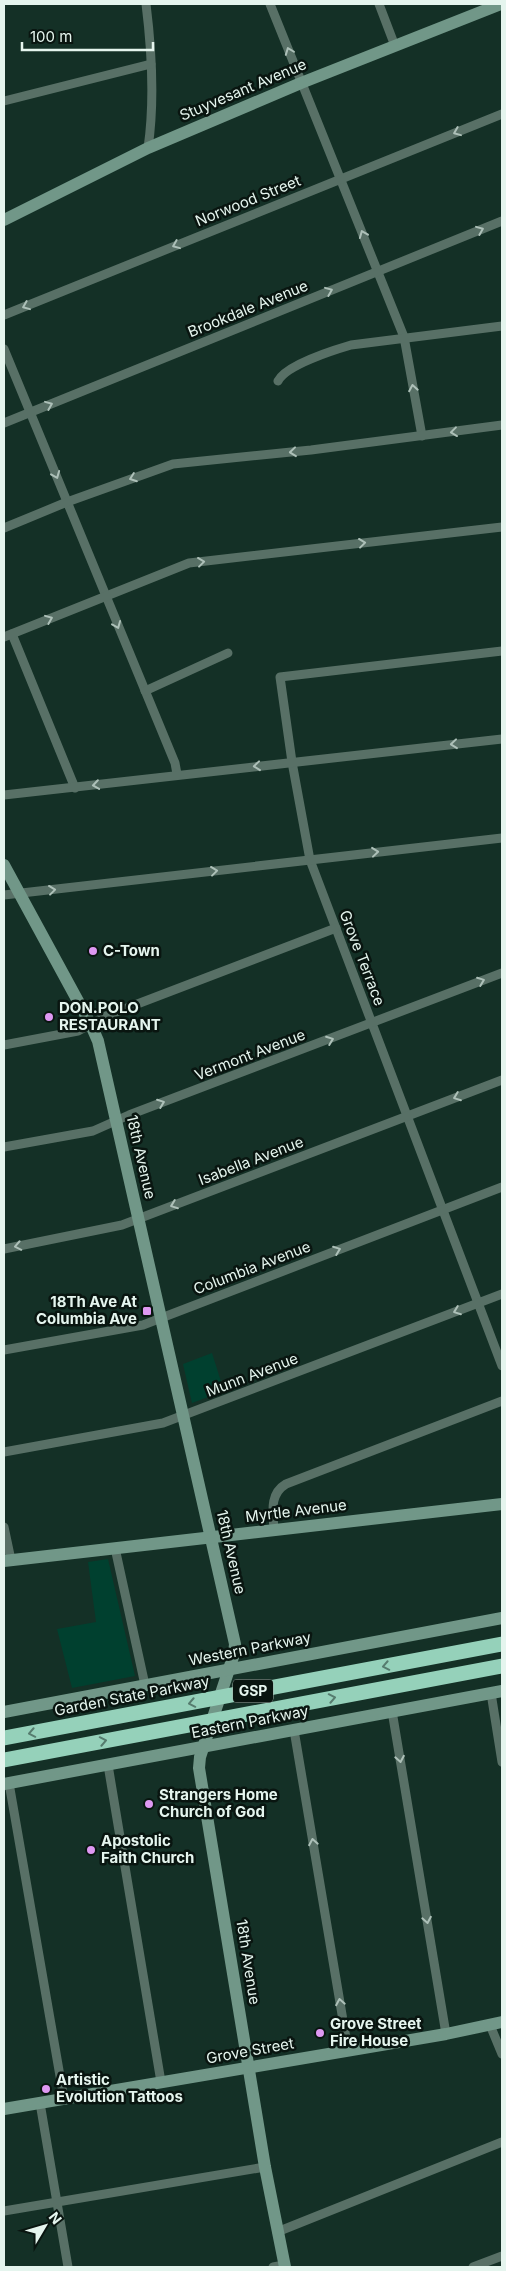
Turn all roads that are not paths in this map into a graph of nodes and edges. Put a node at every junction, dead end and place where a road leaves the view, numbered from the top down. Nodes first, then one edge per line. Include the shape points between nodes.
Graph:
1 (146, 4) edge
2 (270, 4) edge
3 (379, 4) edge
4 (501, 4) edge
5 (395, 46) junction
6 (151, 64) junction
7 (301, 83) junction
8 (4, 101) edge
9 (502, 114) edge
10 (148, 148) junction
11 (340, 179) junction
12 (4, 220) edge
13 (502, 221) edge
14 (378, 272) junction
15 (4, 315) edge
16 (502, 326) edge
17 (404, 337) junction
18 (4, 349) edge
19 (278, 381) dead end
20 (30, 412) junction
21 (4, 423) edge
22 (502, 426) edge
23 (422, 436) junction
24 (67, 502) junction
25 (502, 527) edge
26 (4, 528) edge
27 (106, 597) junction
28 (8, 635) edge
29 (502, 651) edge
30 (228, 653) dead end
31 (144, 691) junction
32 (502, 739) edge
33 (292, 762) junction
34 (178, 774) junction
35 (75, 788) junction
36 (4, 795) edge
37 (502, 838) edge
38 (310, 860) junction
39 (4, 866) edge
40 (19, 894) junction
41 (4, 896) edge
42 (336, 928) junction
43 (502, 973) edge
44 (372, 1024) junction
45 (91, 1025) junction
46 (4, 1045) edge
47 (502, 1080) edge
48 (408, 1116) junction
49 (116, 1122) junction
50 (4, 1147) edge
51 (502, 1187) edge
52 (443, 1210) junction
53 (138, 1219) junction
54 (4, 1249) edge
55 (502, 1294) edge
56 (479, 1303) junction
57 (161, 1318) junction
58 (4, 1350) edge
59 (502, 1366) edge
60 (502, 1401) edge
61 (183, 1416) junction
62 (4, 1452) edge
63 (502, 1504) edge
64 (4, 1527) edge
65 (274, 1530) junction
66 (210, 1537) junction
67 (115, 1548) junction
68 (8, 1560) edge
69 (502, 1618) edge
70 (502, 1637) edge
71 (502, 1644) edge
72 (421, 1659) junction
73 (502, 1666) edge
74 (228, 1674) junction
75 (145, 1685) junction
76 (496, 1692) edge
77 (392, 1711) junction
78 (4, 1712) edge
79 (294, 1730) junction
80 (4, 1738) edge
81 (205, 1742) junction
82 (4, 1760) edge
83 (502, 1762) edge
84 (108, 1765) junction
85 (6, 1784) edge
86 (496, 2024) edge
87 (446, 2034) junction
88 (348, 2050) junction
89 (502, 2054) edge
90 (248, 2068) junction
91 (161, 2082) junction
92 (64, 2099) junction
93 (40, 2103) junction
94 (4, 2109) edge
95 (502, 2142) edge
96 (265, 2167) junction
97 (57, 2202) junction
98 (4, 2211) edge
99 (277, 2232) junction
100 (502, 2256) edge
101 (68, 2267) edge
102 (280, 2267) edge
103 (473, 2267) edge

1 - 6 street
7 -> 2 street
3 - 5 street
4 - 5 main road, Stuyvesant Avenue
5 - 7 main road, Stuyvesant Avenue
6 - 8 street
6 - 10 street via 152,120
7 - 10 main road, Stuyvesant Avenue
7 - 11 street
9 -> 11 street, Norwood Street
10 - 12 main road, Stuyvesant Avenue
14 -> 11 street
11 -> 15 street, Norwood Street
14 -> 13 street, Brookdale Avenue
14 - 17 street
20 -> 14 street, Brookdale Avenue
16 - 17 street
17 - 19 street via 337,349 291,369
23 -> 17 street
18 - 20 street
20 - 21 street, Brookdale Avenue
20 -> 24 street
22 -> 23 street
23 -> 24 street via 173,464
24 - 26 street
24 - 27 street
27 -> 25 street via 189,563
28 -> 27 street
27 -> 31 street
28 - 35 street
29 - 33 street, Grove Terrace via 280,677
30 - 31 street
31 - 34 street
32 -> 33 street
33 -> 34 street
33 - 38 street, Grove Terrace
34 -> 35 street
35 - 36 street
38 -> 37 street
40 -> 38 street
38 - 42 street, Grove Terrace
39 - 40 main road, 18th Avenue
40 - 41 street
40 - 45 main road, 18th Avenue
42 - 44 street, Grove Terrace
42 - 45 street via 106,1016
44 -> 43 street, Vermont Avenue
44 - 48 street, Grove Terrace
49 -> 44 street, Vermont Avenue
45 - 46 street via 72,1033
45 - 49 main road, 18th Avenue via 98,1041
47 -> 48 street, Isabella Avenue
48 - 52 street, Grove Terrace
48 -> 53 street, Isabella Avenue
49 - 50 street, Vermont Avenue via 93,1131
49 - 53 main road, 18th Avenue
51 - 52 street, Columbia Avenue
52 - 56 street, Grove Terrace
57 -> 52 street, Columbia Avenue
53 -> 54 street, Isabella Avenue via 104,1230
53 - 57 main road, 18th Avenue
55 - 56 street, Munn Avenue
56 - 59 street, Grove Terrace
56 -> 61 street, Munn Avenue
57 - 58 street, Columbia Avenue via 138,1326
57 - 61 main road, 18th Avenue
60 - 65 street via 286,1484 278,1489 274,1498
61 - 62 street, Munn Avenue via 158,1425
61 - 66 main road, 18th Avenue
63 - 65 main road, Myrtle Avenue
64 - 68 street
65 - 66 main road, Myrtle Avenue
66 - 67 main road, Myrtle Avenue
66 - 74 main road, 18th Avenue via 235,1644
67 - 68 main road, Myrtle Avenue
67 - 75 street
69 - 74 main road, Western Parkway
70 - 72 highway
71 - 72 highway, Garden State Parkway / GSP
72 -> 80 highway, Garden State Parkway / GSP
82 -> 73 highway, GSP
74 - 75 main road, Western Parkway
74 - 81 main road, 18th Avenue
75 - 78 main road, Western Parkway
76 - 77 main road, Eastern Parkway
76 - 83 street
77 - 79 main road, Eastern Parkway
77 -> 87 street
79 - 81 main road, Eastern Parkway
88 -> 79 street
81 - 84 main road, Eastern Parkway
81 - 90 main road, 18th Avenue via 199,1768
84 - 85 main road, Eastern Parkway
84 - 91 street
85 - 92 street
86 - 87 main road, Grove Street
86 - 89 street
87 - 88 main road, Grove Street
88 - 90 main road, Grove Street
90 - 91 main road, Grove Street
90 - 96 main road, 18th Avenue
91 - 92 main road, Grove Street
92 - 93 main road, Grove Street
93 - 94 main road, Grove Street
93 - 97 street
95 - 99 street
96 - 97 street
96 - 99 main road, 18th Avenue
97 - 98 street
97 - 101 street
99 - 102 main road, 18th Avenue
100 - 103 street

